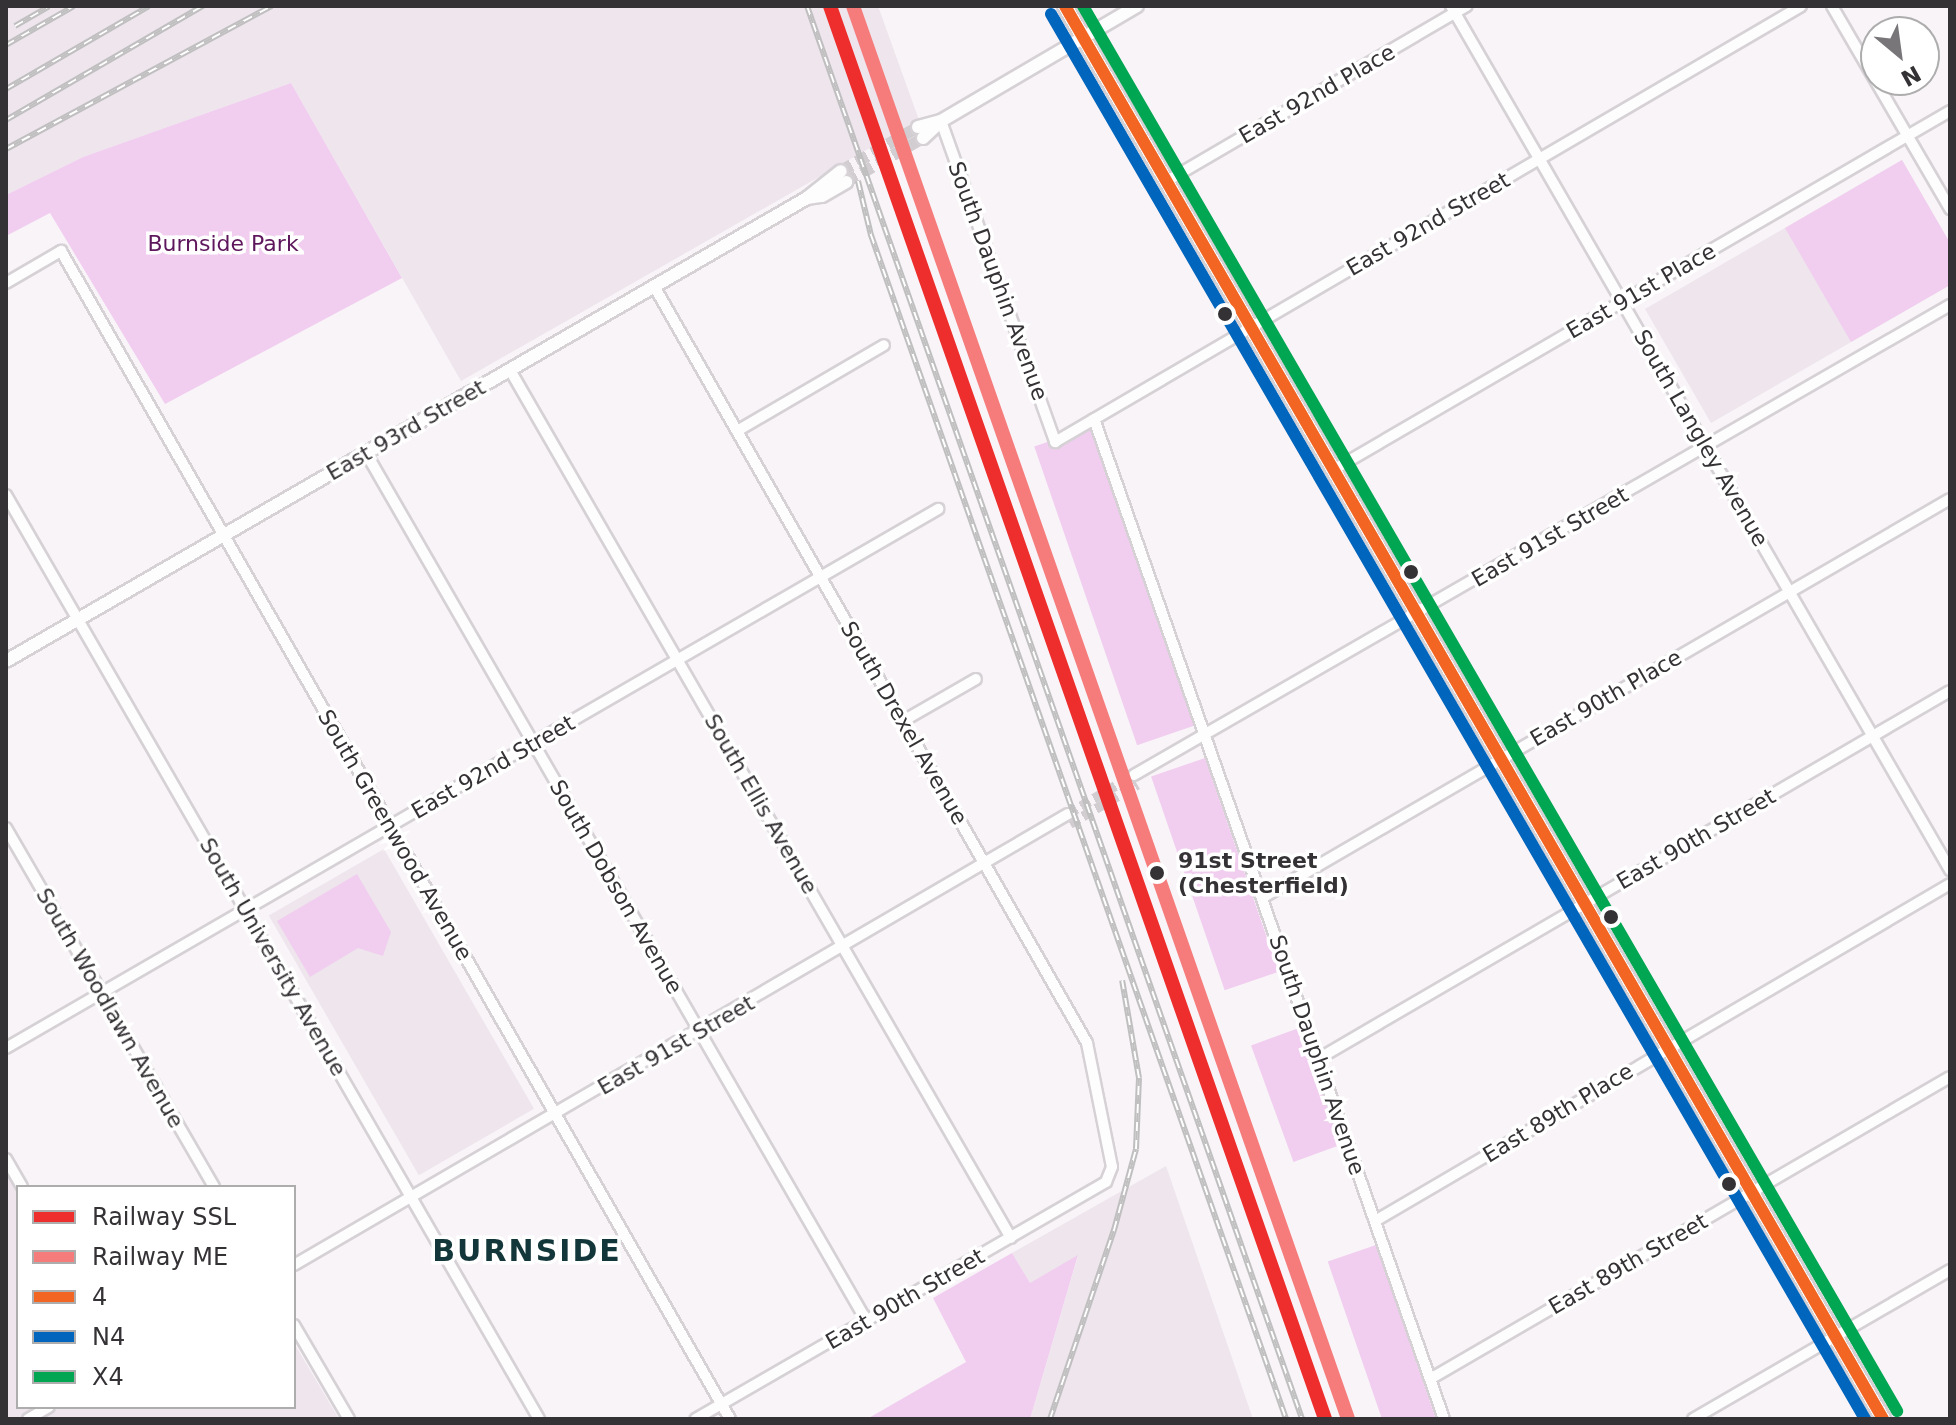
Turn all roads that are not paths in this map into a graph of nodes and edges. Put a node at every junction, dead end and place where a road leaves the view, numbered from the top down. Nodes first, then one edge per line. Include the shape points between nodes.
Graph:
1 (1065, 6) edge
2 (1137, 6) edge
3 (1467, 6) edge
4 (1801, 6) edge
5 (1832, 6) edge
6 (1453, 9) edge
7 (1083, 37) junction
8 (1950, 111) edge
9 (941, 121) junction
10 (921, 132) tunnel mouth
11 (1908, 136) junction
12 (1539, 159) junction
13 (844, 176) tunnel mouth
14 (1167, 181) junction
15 (1950, 209) edge
16 (6, 283) edge
17 (654, 286) junction
18 (1622, 302) junction
19 (1950, 305) edge
20 (1252, 327) junction
21 (884, 345) dead end
22 (510, 370) junction
23 (1094, 419) junction
24 (737, 431) junction
25 (1055, 442) joint
26 (1706, 447) junction
27 (366, 453) junction
28 (1333, 470) junction
29 (6, 495) edge
30 (1950, 499) edge
31 (938, 509) dead end
32 (224, 536) junction
33 (821, 577) junction
34 (1790, 592) junction
35 (1417, 614) junction
36 (78, 620) junction
37 (678, 660) junction
38 (6, 661) edge
39 (976, 679) dead end
40 (1950, 691) edge
41 (903, 721) junction
42 (1873, 736) junction
43 (1206, 737) junction
44 (533, 743) junction
45 (1500, 759) junction
46 (1136, 780) tunnel mouth
47 (1069, 819) tunnel mouth
48 (390, 826) junction
49 (6, 828) edge
50 (986, 866) junction
51 (1950, 870) edge
52 (1950, 884) edge
53 (1262, 898) junction
54 (1584, 904) junction
55 (245, 909) junction
56 (844, 948) junction
57 (101, 993) junction
58 (699, 1031) junction
59 (6, 1048) edge
60 (1668, 1048) junction
61 (1318, 1059) junction
62 (1950, 1077) edge
63 (555, 1114) junction
64 (6, 1159) edge
65 (1111, 1175) joint
66 (21, 1185) edge
67 (213, 1185) edge
68 (1751, 1193) junction
69 (411, 1197) junction
70 (1375, 1221) junction
71 (1011, 1238) junction
72 (296, 1264) edge
73 (1950, 1270) edge
74 (866, 1320) junction
75 (296, 1328) edge
76 (1835, 1336) junction
77 (1430, 1379) junction
78 (722, 1404) junction
79 (46, 1409) edge
80 (28, 1419) edge
81 (349, 1419) edge
82 (539, 1419) edge
83 (696, 1419) edge
84 (730, 1419) edge
85 (1444, 1419) edge
86 (1693, 1419) edge
87 (1883, 1419) edge

1 - 7 main road
2 - 7 street
3 - 6 street, East 92nd Place
4 - 12 street, East 92nd Street
5 - 11 street
6 - 12 street, South Langley Avenue
6 - 14 street, East 92nd Place
7 - 9 street
7 - 14 main road
8 - 11 street, East 91st Place
9 - 10 street
9 - 25 street, South Dauphin Avenue
11 - 15 street
11 - 18 street, East 91st Place
12 - 18 street, South Langley Avenue
12 - 20 street, East 92nd Street
13 - 17 street, East 93rd Street via 822,196 807,198
14 - 20 main road
16 - 32 street, South Greenwood Avenue via 61,251
17 - 22 street, East 93rd Street
17 - 24 street, South Drexel Avenue
18 - 26 street, South Langley Avenue
18 - 28 street, East 91st Place
19 - 26 street, East 91st Street
20 - 23 street, East 92nd Street
20 - 28 main road
21 - 24 street
22 - 27 street, East 93rd Street
22 - 37 street, South Ellis Avenue
23 - 25 street, East 92nd Street
23 - 43 street, South Dauphin Avenue
24 - 33 street, South Drexel Avenue
26 - 34 street, South Langley Avenue
26 - 35 street, East 91st Street
27 - 32 street, East 93rd Street
27 - 44 street, South Dobson Avenue
28 - 35 main road
29 - 36 street, South University Avenue
30 - 34 street, East 90th Place
31 - 33 street, East 92nd Street
32 - 36 street, East 93rd Street
32 - 48 street, South Greenwood Avenue
33 - 37 street, East 92nd Street
33 - 41 street, South Drexel Avenue
34 - 42 street, South Langley Avenue
34 - 45 street, East 90th Place
35 - 43 street, East 91st Street
35 - 45 main road
36 - 38 street, East 93rd Street
36 - 55 street, South University Avenue
37 - 44 street, East 92nd Street
37 - 56 street, South Ellis Avenue
39 - 41 street
40 - 42 street, East 90th Street
41 - 50 street, South Drexel Avenue
42 - 51 street, South Langley Avenue
42 - 54 street, East 90th Street
43 - 46 street, East 91st Street
43 - 53 street, South Dauphin Avenue
44 - 48 street, East 92nd Street
44 - 58 street, South Dobson Avenue
45 - 53 street, East 90th Place
45 - 54 main road
47 - 50 street, East 91st Street
48 - 55 street, East 92nd Street
48 - 63 street, South Greenwood Avenue
49 - 57 street, South Woodlawn Avenue
50 - 56 street, East 91st Street
50 - 65 street, South Drexel Avenue via 1087,1043
52 - 60 street, East 89th Place
53 - 61 street, South Dauphin Avenue
54 - 60 main road
54 - 61 street, East 90th Street
55 - 57 street, East 92nd Street
55 - 69 street, South University Avenue
56 - 58 street, East 91st Street
56 - 71 street, South Ellis Avenue
57 - 59 street, East 92nd Street
57 - 67 street, South Woodlawn Avenue
58 - 63 street, East 91st Street
58 - 74 street, South Dobson Avenue
60 - 68 main road
60 - 70 street, East 89th Place
61 - 70 street, South Dauphin Avenue
62 - 68 street, East 89th Street
63 - 69 street, East 91st Street
63 - 78 street, South Greenwood Avenue
64 - 66 street
65 - 71 street, East 90th Street
68 - 76 main road
68 - 77 street, East 89th Street
69 - 72 street, East 91st Street
69 - 82 street, South University Avenue
70 - 77 street, South Dauphin Avenue
71 - 74 street, East 90th Street
73 - 76 street
74 - 78 street, East 90th Street
75 - 81 street
76 - 86 street
76 - 87 main road
77 - 85 street, South Dauphin Avenue
78 - 83 street, East 90th Street
78 - 84 street, South Greenwood Avenue
79 - 80 street

